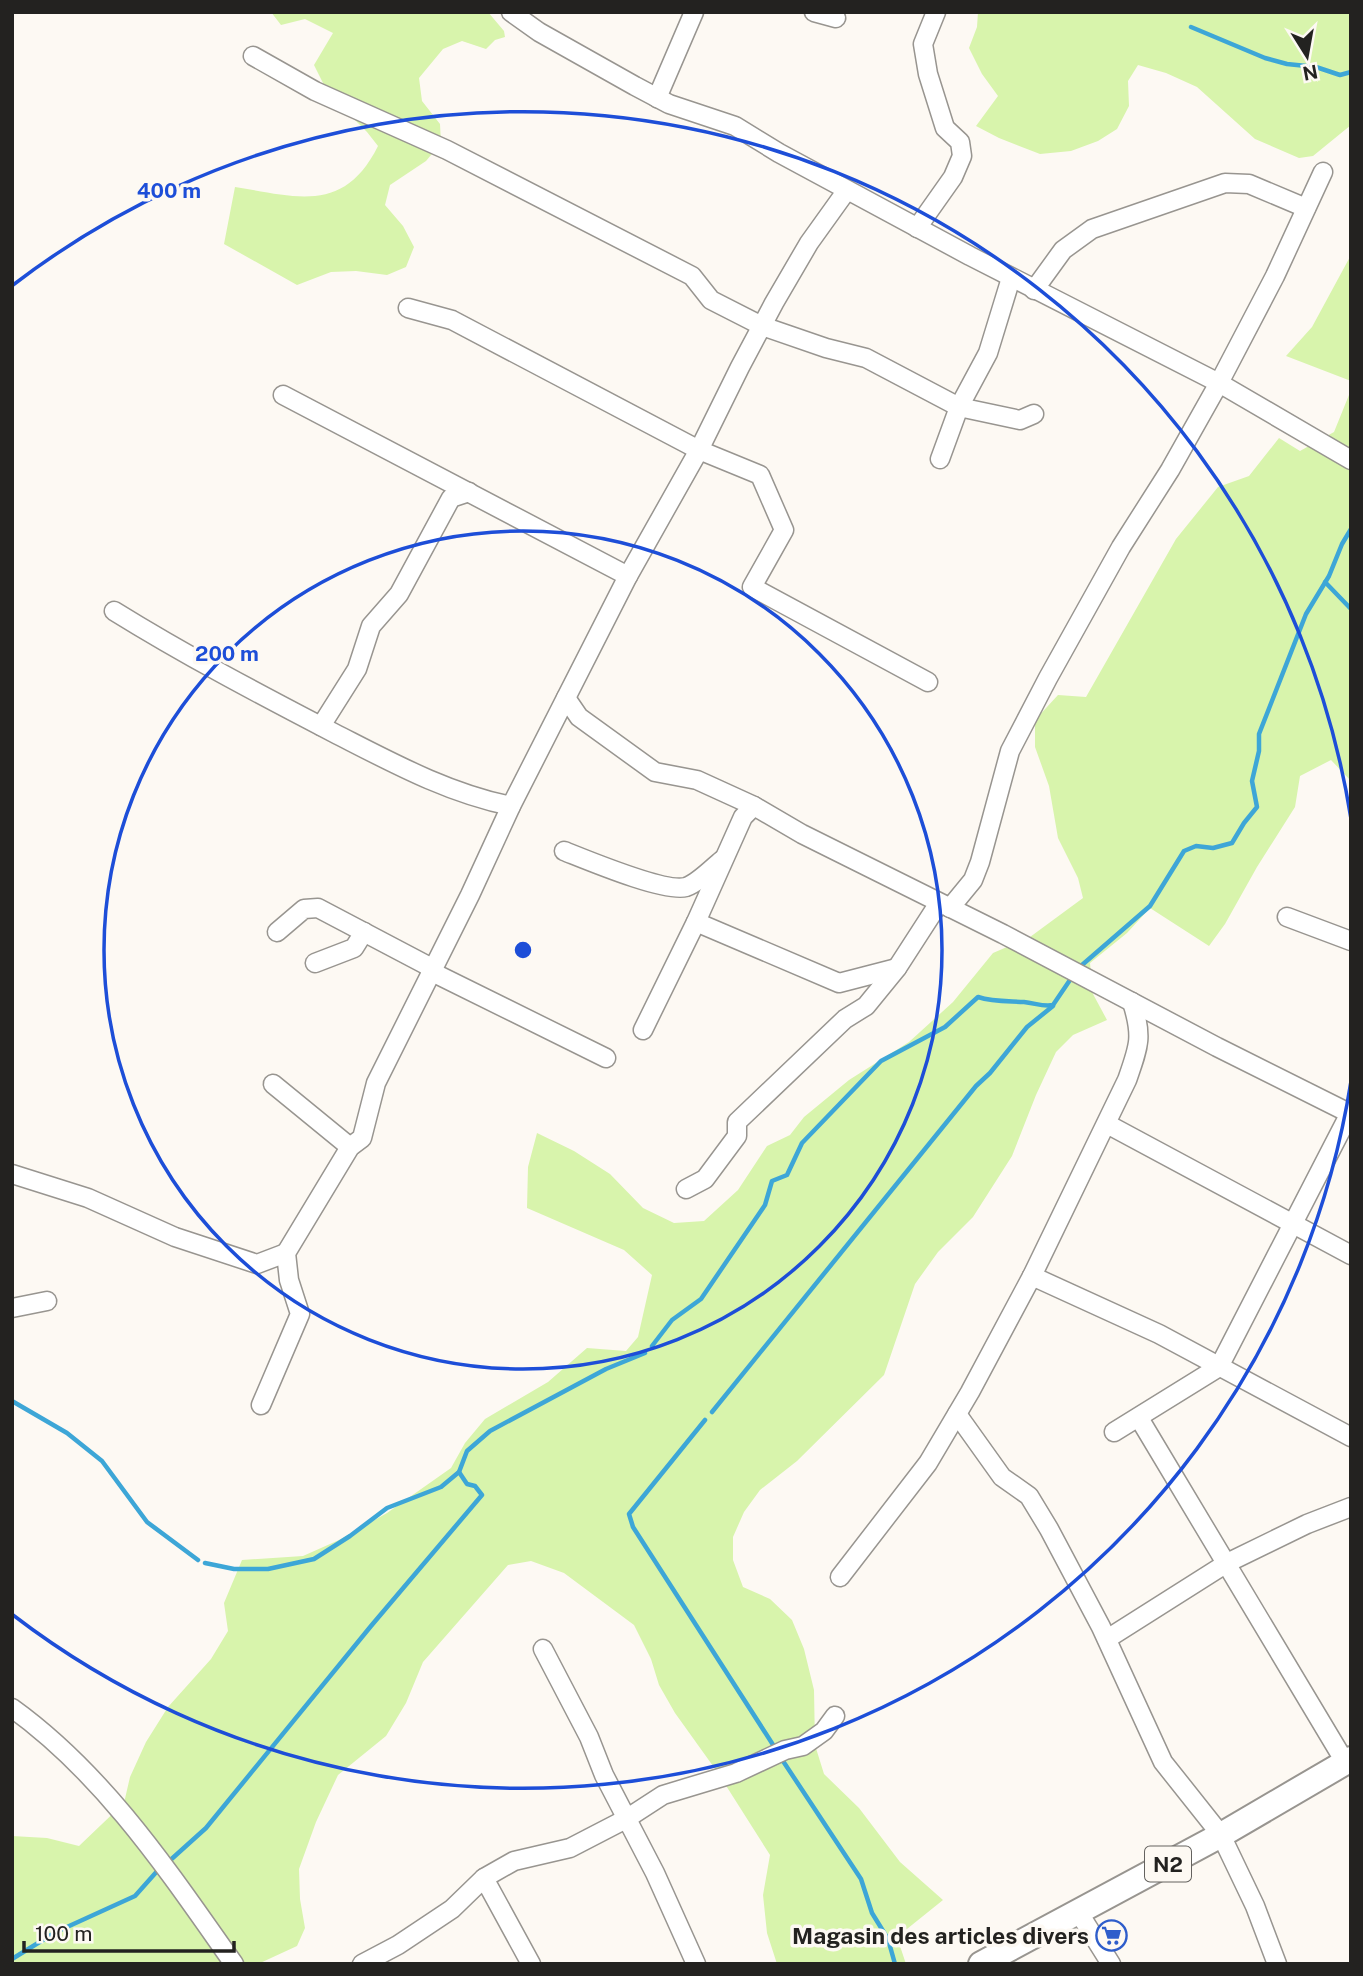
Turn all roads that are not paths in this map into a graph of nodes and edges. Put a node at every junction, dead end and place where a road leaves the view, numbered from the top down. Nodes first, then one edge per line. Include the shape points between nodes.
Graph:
1 (511, 12) edge
2 (694, 12) edge
3 (814, 12) edge
4 (936, 12) edge
5 (836, 18) dead end
6 (253, 56) dead end
7 (657, 98) junction
8 (1323, 172) dead end
9 (847, 191) junction
10 (1307, 208) junction
11 (917, 228) junction
12 (1011, 278) junction
13 (1034, 289) junction
14 (408, 308) dead end
15 (762, 326) junction
16 (1219, 383) junction
17 (283, 395) dead end
18 (959, 407) junction
19 (1034, 414) dead end
20 (699, 450) junction
21 (940, 459) dead end
22 (1351, 460) edge
23 (469, 492) junction
24 (628, 576) junction
25 (114, 611) dead end
26 (928, 682) dead end
27 (566, 698) junction
28 (321, 726) junction
29 (511, 806) junction
30 (754, 806) junction
31 (564, 851) dead end
32 (724, 858) junction
33 (945, 905) junction
34 (1287, 917) dead end
35 (696, 922) junction
36 (364, 932) junction
37 (277, 933) dead end
38 (1351, 941) edge
39 (315, 963) dead end
40 (897, 968) junction
41 (431, 970) junction
42 (1132, 1002) junction
43 (643, 1030) dead end
44 (606, 1058) dead end
45 (273, 1084) dead end
46 (1350, 1113) edge
47 (1107, 1124) junction
48 (350, 1147) junction
49 (12, 1174) edge
50 (686, 1189) dead end
51 (1292, 1224) junction
52 (286, 1253) junction
53 (1351, 1255) edge
54 (1032, 1276) junction
55 (47, 1301) dead end
56 (12, 1308) edge
57 (1219, 1367) junction
58 (261, 1405) dead end
59 (957, 1414) junction
60 (1139, 1418) junction
61 (1114, 1432) dead end
62 (1351, 1437) edge
63 (1351, 1507) edge
64 (1227, 1563) junction
65 (839, 1577) dead end
66 (1107, 1639) junction
67 (543, 1649) dead end
68 (12, 1708) edge
69 (835, 1716) dead end
70 (1348, 1761) edge
71 (626, 1819) junction
72 (1221, 1835) junction
73 (484, 1878) junction
74 (1079, 1913) junction
75 (234, 1964) edge
76 (362, 1964) edge
77 (531, 1964) edge
78 (696, 1964) edge
79 (981, 1964) edge
80 (1111, 1964) edge
81 (1277, 1964) edge

1 - 7 street
2 - 7 street
3 - 5 street
4 - 11 street via 923,44 926,64 945,128 960,142 962,156
6 - 15 street via 314,91 447,150 692,276 711,300
7 - 9 street via 735,126
8 - 10 street
9 - 11 street
9 - 15 street via 808,243
10 - 13 street via 1249,184 1225,183 1092,229 1063,250
10 - 16 street
11 - 12 street
12 - 13 street
12 - 18 street via 988,354
13 - 16 street
14 - 20 street via 452,320
15 - 18 street via 866,358
15 - 20 street
16 - 22 street
16 - 33 street via 1048,678 1010,751 973,880
17 - 23 street
18 - 19 street via 1020,420
18 - 21 street
20 - 24 street
20 - 26 street via 760,475 784,530 752,587
23 - 24 street
23 - 28 street via 451,498 399,594 371,626 357,669
24 - 27 street
25 - 28 street
27 - 29 street
27 - 30 street via 579,717 655,772 696,780
28 - 29 street via 432,783
29 - 41 street
30 - 32 street via 743,817
30 - 33 street
31 - 32 street via 673,888 687,887
32 - 35 street
33 - 40 street
33 - 42 street
34 - 38 street
35 - 40 street via 839,983
35 - 43 street
36 - 37 street via 318,908 304,909
36 - 39 street via 354,948
36 - 41 street
40 - 50 street via 866,1006 845,1019 737,1122 737,1136 705,1179
41 - 44 street
41 - 48 street via 376,1083 362,1138
42 - 46 street
42 - 47 street via 1140,1027 1139,1047
45 - 48 street
46 - 51 street
47 - 51 street
47 - 54 street
48 - 52 street
49 - 52 street via 88,1198 175,1237 257,1264
51 - 53 street
51 - 57 street
52 - 58 street via 300,1314
54 - 57 street
54 - 59 street
55 - 56 street
57 - 60 street
57 - 62 street
59 - 65 street via 928,1464
59 - 66 street via 1002,1477 1029,1496
60 - 61 street
60 - 64 street
63 - 64 street
64 - 66 street
64 - 70 street
66 - 72 street via 1163,1762
67 - 71 street
68 - 75 street via 69,1756 121,1810
69 - 71 street via 803,1746 663,1796
70 - 72 highway, N2
71 - 73 street via 569,1848 514,1861
71 - 78 street
72 - 74 highway, N2
72 - 81 street
73 - 76 street via 452,1909
73 - 77 street
74 - 79 highway, N2
74 - 80 street

